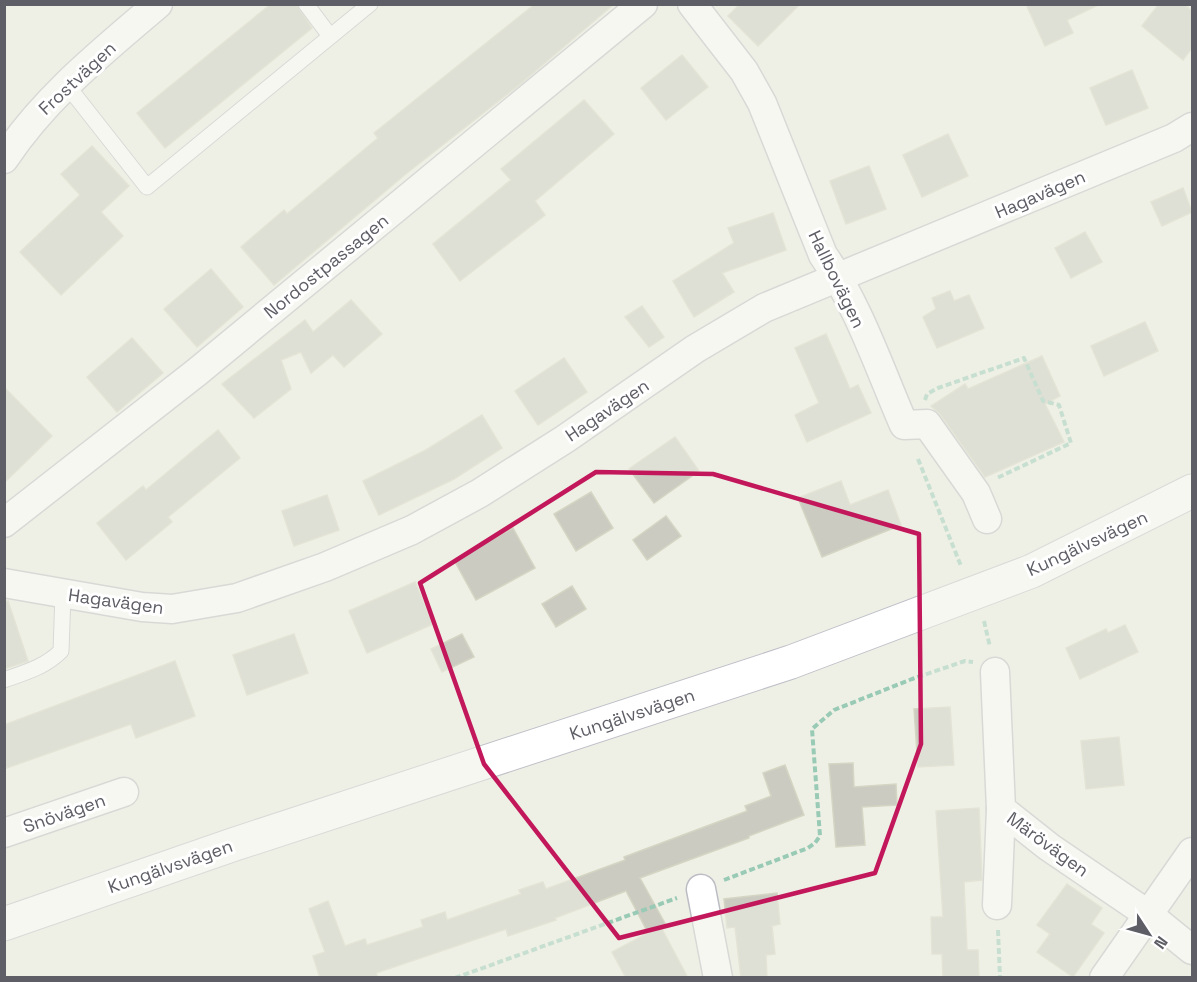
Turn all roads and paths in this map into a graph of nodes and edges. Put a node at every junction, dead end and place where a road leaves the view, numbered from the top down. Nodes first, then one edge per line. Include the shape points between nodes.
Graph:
1 (158, 4) edge
2 (306, 4) edge
3 (370, 4) edge
4 (643, 4) edge
5 (692, 4) edge
6 (330, 36) junction
7 (66, 84) junction
8 (1192, 127) edge
9 (4, 159) edge
10 (839, 277) junction
11 (915, 425) junction
12 (1192, 491) edge
13 (976, 493) junction
14 (987, 519) dead end
15 (4, 524) edge
16 (961, 566) dead end
17 (4, 583) edge
18 (63, 594) junction
19 (985, 667) joint
20 (4, 680) edge
21 (124, 792) dead end
22 (1001, 810) junction
23 (4, 833) edge
24 (1192, 852) edge
25 (701, 889) junction
26 (59, 903) junction
27 (998, 905) joint
28 (1149, 915) junction
29 (4, 919) edge
30 (4, 924) edge
31 (1192, 950) edge
32 (455, 978) edge
33 (718, 978) edge
34 (1000, 978) edge
35 (1104, 978) edge

1 - 7 street, Frostvägen
2 - 6 lane
3 - 6 lane
4 - 15 street, Nordostpassagen via 197,372
5 - 10 street, Hallbovägen via 744,71 762,103 823,255
6 - 7 lane via 147,187
7 - 9 street, Frostvägen via 24,130
8 - 10 street, Hagavägen via 1174,138
10 - 11 street, Hallbovägen
10 - 18 street, Hagavägen via 764,308 695,349 480,493 412,530 326,567 237,598 172,609
11 - 13 street, Hallbovägen
11 - 13 path via 927,394 1024,358 1043,401 1059,405 1071,443 986,483
11 - 16 path
12 - 26 main road, Kungälvsvägen via 1032,571 791,662
13 - 14 street, Hallbovägen
17 - 18 street, Hagavägen
18 - 20 lane via 61,651 37,668
19 - 22 street, Märövägen
19 - 25 path via 965,661 834,710 822,719 812,729 818,841
21 - 23 street, Snövägen
22 - 27 street
22 - 28 street, Märövägen
24 - 28 street
25 - 32 path
25 - 33 street
26 - 29 main road, Kungälvsvägen
26 - 30 main road, Kungälvsvägen
27 - 34 path
28 - 31 street, Märövägen
28 - 35 street

